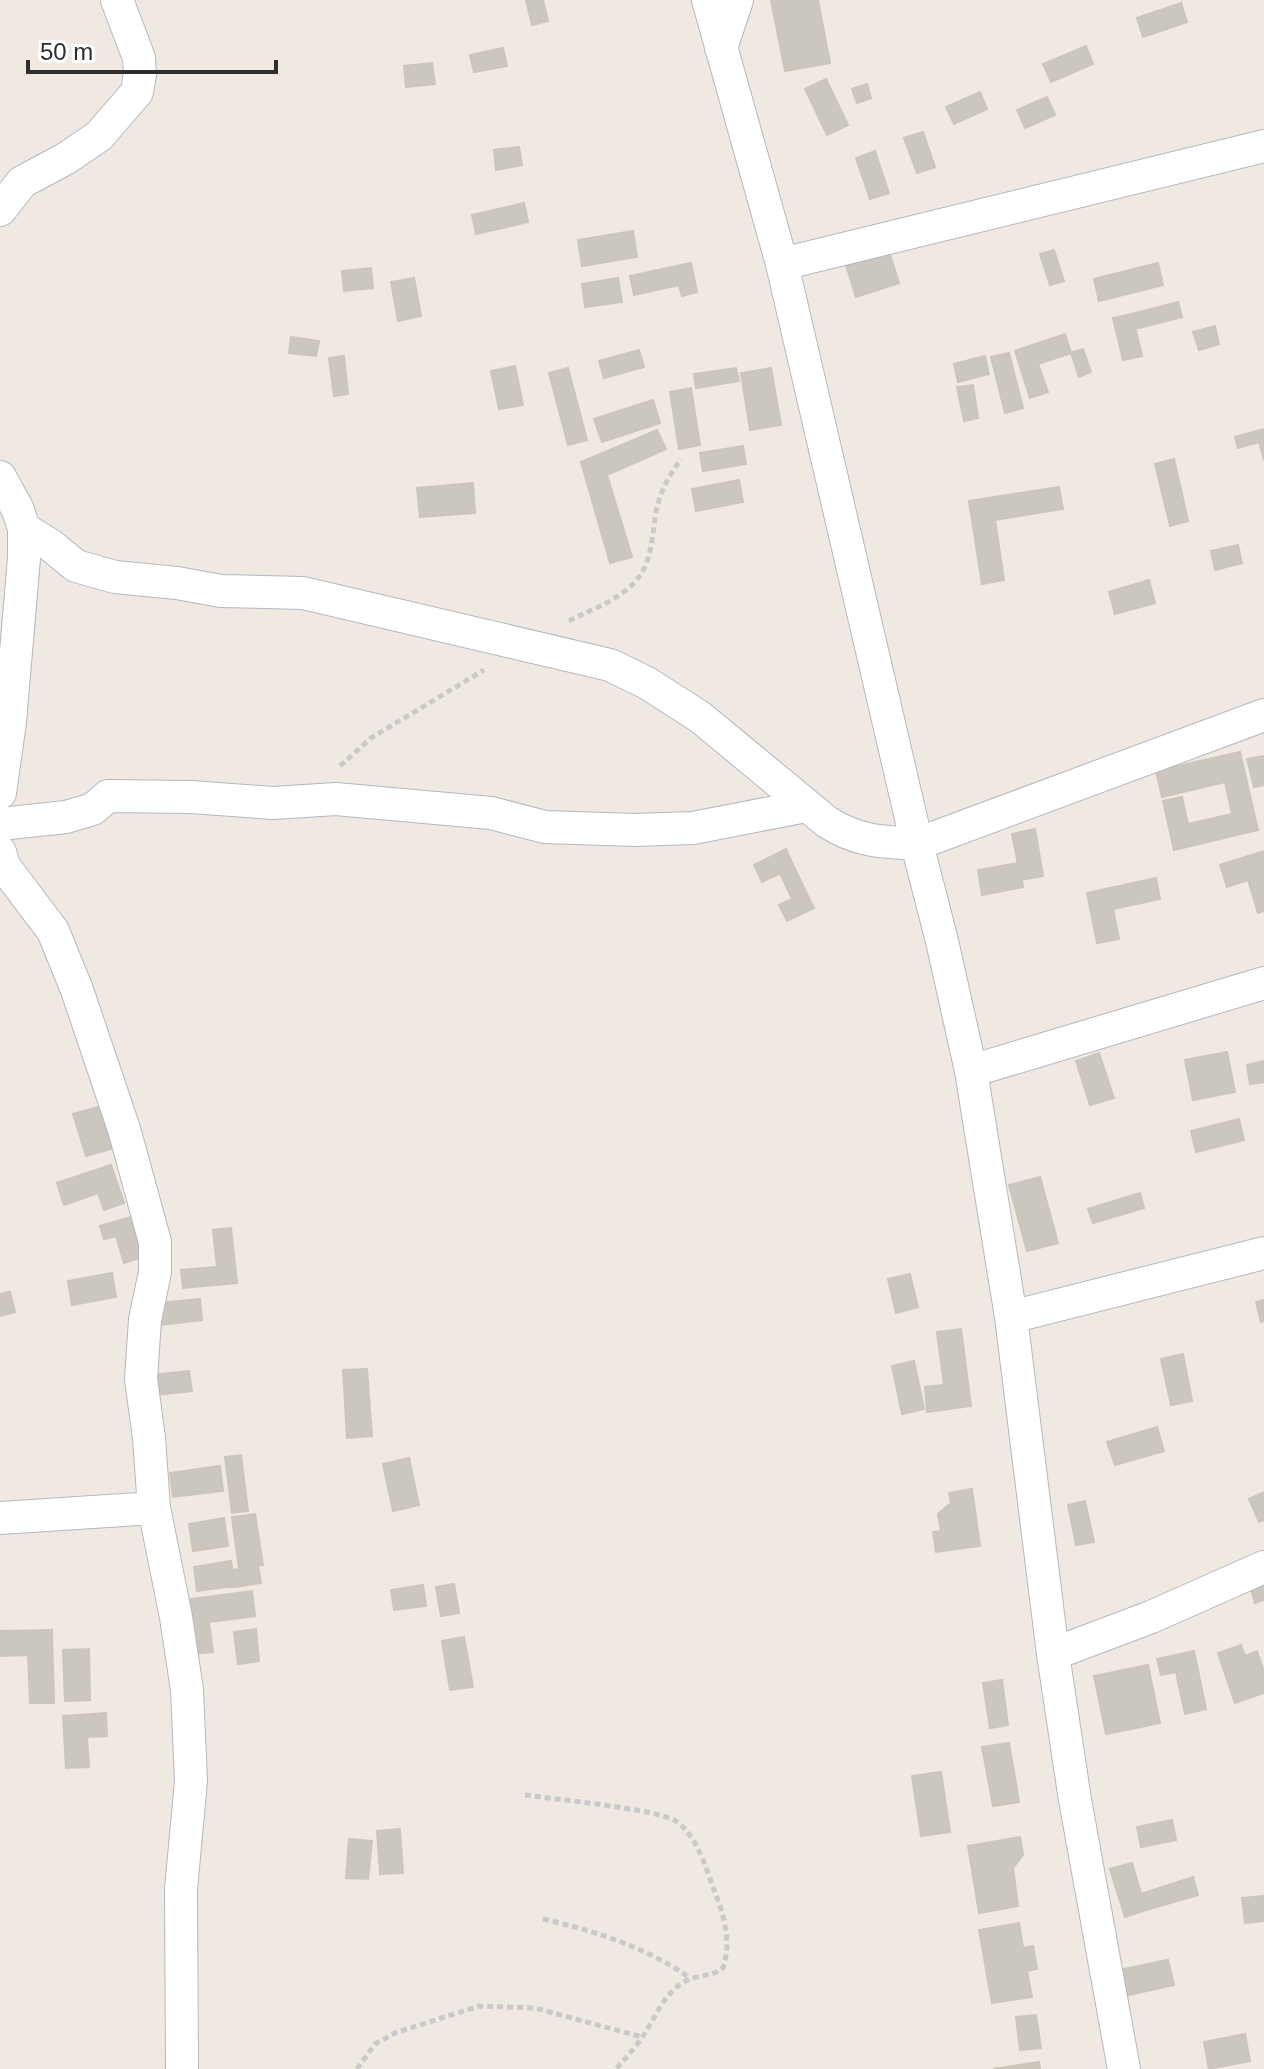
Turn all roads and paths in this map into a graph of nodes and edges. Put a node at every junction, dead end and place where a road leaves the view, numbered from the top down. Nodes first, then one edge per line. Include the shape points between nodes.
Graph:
1 (117, 0) edge
2 (708, 0) edge
3 (737, 0) edge
4 (721, 48) junction
5 (1264, 146) edge
6 (0, 210) edge
7 (782, 264) junction
8 (681, 459) dead end
9 (0, 477) edge
10 (24, 529) junction
11 (522, 645) junction
12 (1264, 715) edge
13 (4, 738) edge
14 (335, 770) dead end
15 (0, 793) edge
16 (806, 806) junction
17 (0, 824) edge
18 (917, 844) junction
19 (0, 852) edge
20 (1264, 983) edge
21 (971, 1071) junction
22 (1264, 1253) edge
23 (1011, 1317) junction
24 (154, 1508) junction
25 (0, 1518) edge
26 (1264, 1567) edge
27 (1053, 1654) junction
28 (525, 1795) dead end
29 (543, 1919) dead end
30 (690, 1978) junction
31 (642, 2037) junction
32 (182, 2069) edge
33 (357, 2069) edge
34 (616, 2069) edge
35 (1124, 2069) edge

1 - 6 street via 139,58 137,92 99,136 22,182
2 - 4 street
3 - 4 street
4 - 7 street
5 - 7 street
7 - 18 street
8 - 11 path via 658,503 640,576 610,600
9 - 10 street
10 - 11 street via 76,566 115,577 221,591 303,593
10 - 13 street
11 - 14 path via 371,738
11 - 16 street via 610,665 647,683 700,717
12 - 18 street
13 - 15 street
16 - 17 street via 693,828 634,830 545,827 491,813 336,799 273,803 108,796 93,809 66,817
16 - 18 street via 846,833 873,842
18 - 21 street
19 - 24 street via 4,866 53,931 77,990 155,1242 141,1379
20 - 21 street
21 - 23 street
22 - 23 street
23 - 27 street
24 - 25 street
24 - 32 street via 187,1690 191,1781 181,1889
26 - 27 street
27 - 35 street
28 - 30 path via 675,1821 694,1842 721,1907 727,1956 723,1968
29 - 30 path via 610,1936
30 - 31 path via 660,2006
31 - 33 path via 535,2008 479,2006 395,2033 375,2044
31 - 34 path

